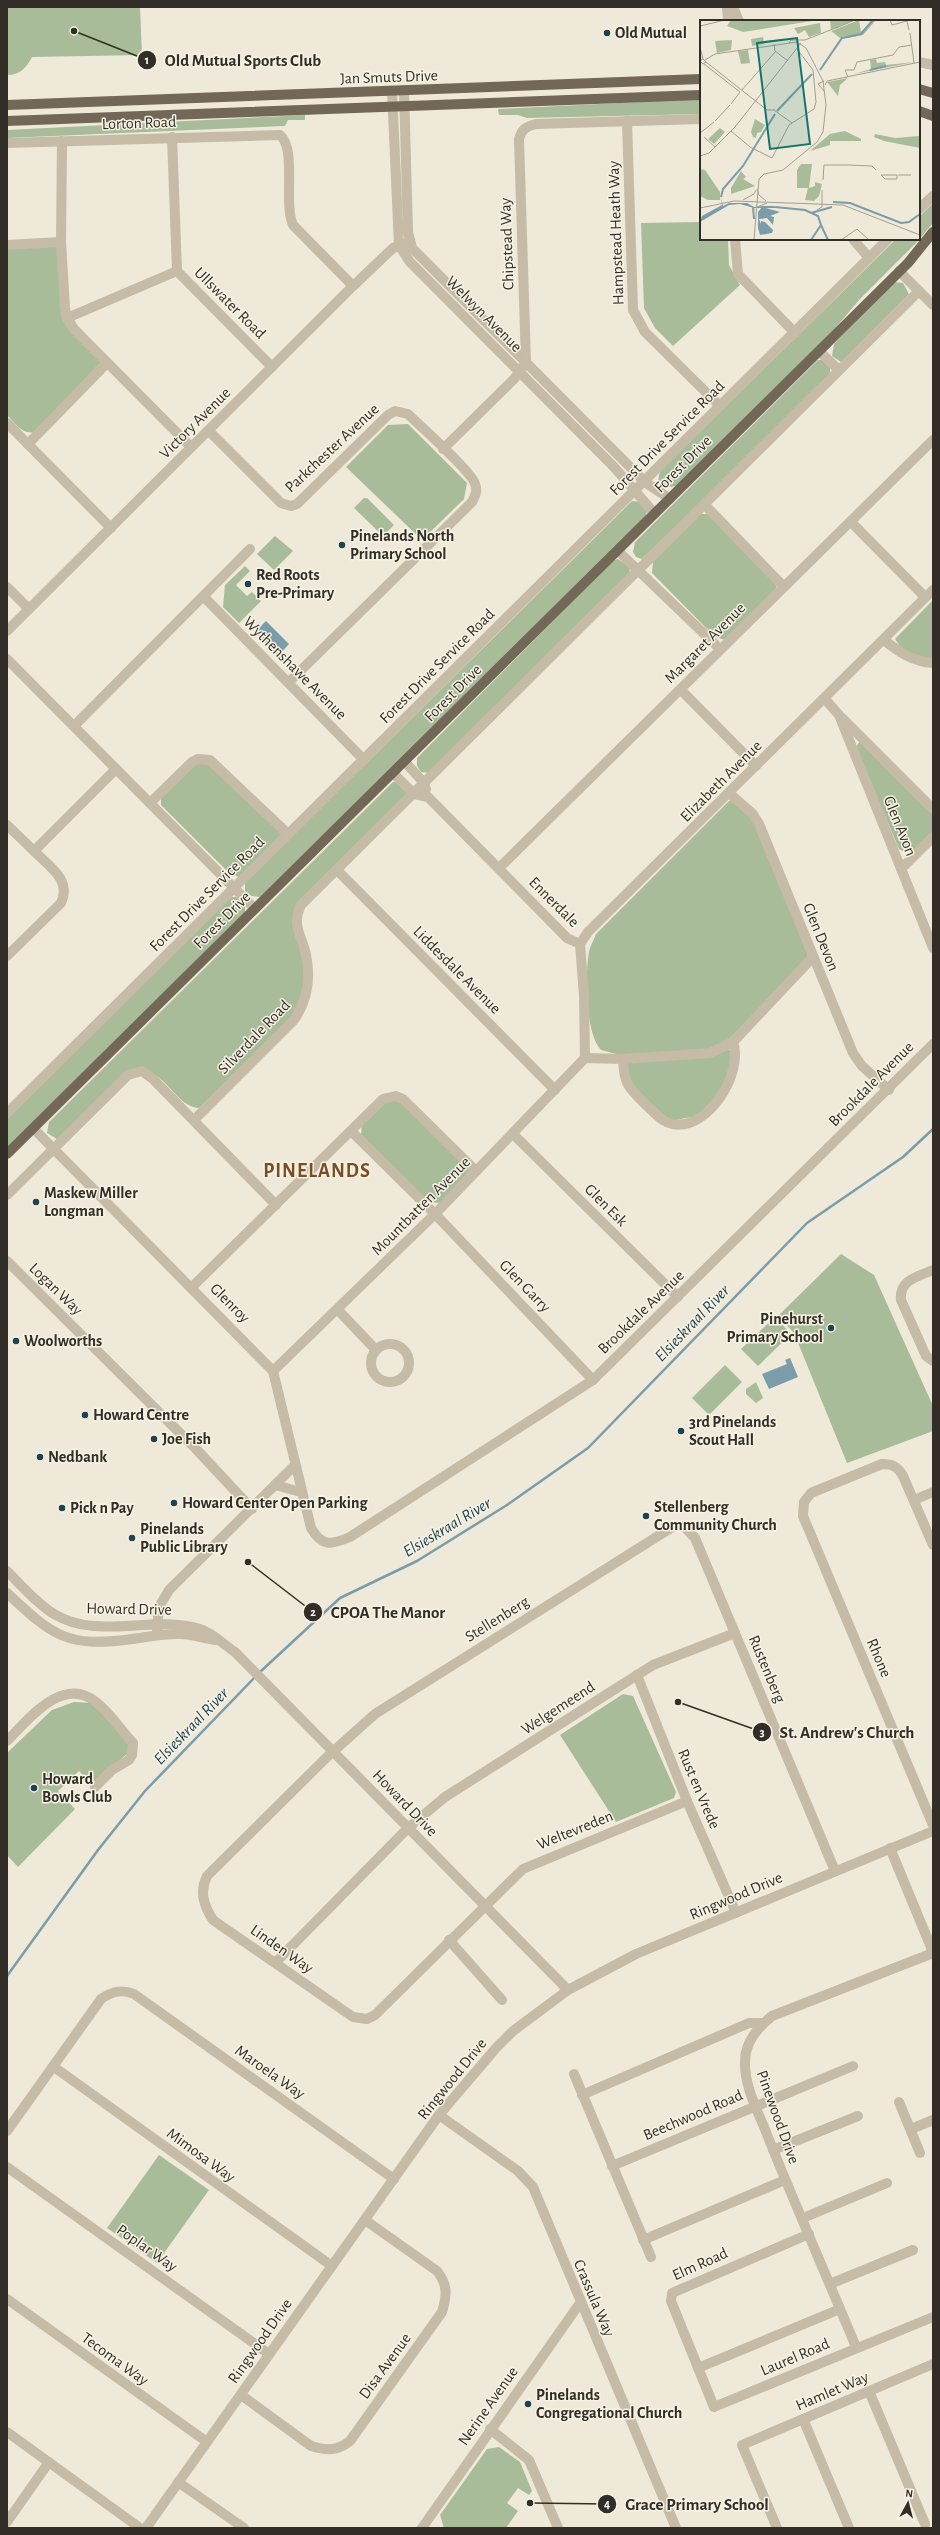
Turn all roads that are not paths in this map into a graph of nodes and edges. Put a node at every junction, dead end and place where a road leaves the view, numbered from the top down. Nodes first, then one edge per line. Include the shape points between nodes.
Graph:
1 (727, 7) edge
2 (732, 7) edge
3 (728, 20) edge
4 (734, 20) edge
5 (738, 20) edge
6 (920, 62) edge
7 (933, 65) edge
8 (700, 79) edge
9 (920, 89) edge
10 (404, 90) junction
11 (392, 91) junction
12 (933, 93) edge
13 (700, 95) edge
14 (7, 105) edge
15 (392, 107) junction
16 (404, 107) junction
17 (920, 111) edge
18 (933, 116) edge
19 (700, 119) edge
20 (7, 121) edge
21 (627, 121) junction
22 (172, 137) junction
23 (62, 141) junction
24 (7, 143) edge
25 (933, 196) edge
26 (920, 208) edge
27 (933, 232) edge
28 (933, 239) edge
29 (735, 240) edge
30 (854, 240) edge
31 (887, 240) edge
32 (61, 242) junction
33 (7, 244) edge
34 (404, 244) junction
35 (919, 251) junction
36 (385, 257) junction
37 (869, 258) junction
38 (410, 262) junction
39 (177, 271) junction
40 (899, 271) junction
41 (353, 286) junction
42 (919, 291) junction
43 (933, 305) edge
44 (67, 318) junction
45 (795, 333) junction
46 (819, 351) junction
47 (107, 363) junction
48 (272, 367) junction
49 (523, 367) junction
50 (839, 370) junction
51 (720, 406) junction
52 (7, 423) edge
53 (209, 431) junction
54 (933, 440) edge
55 (28, 444) junction
56 (191, 448) junction
57 (443, 449) junction
58 (645, 482) junction
59 (636, 490) junction
60 (670, 499) junction
61 (704, 505) junction
62 (655, 514) junction
63 (851, 522) junction
64 (111, 528) junction
65 (250, 549) dead end
66 (618, 551) junction
67 (639, 569) junction
68 (783, 586) junction
69 (7, 587) edge
70 (929, 594) edge
71 (204, 598) junction
72 (29, 609) junction
73 (7, 631) edge
74 (884, 640) junction
75 (720, 649) junction
76 (7, 659) edge
77 (933, 664) edge
78 (289, 682) junction
79 (680, 690) junction
80 (825, 699) junction
81 (839, 715) junction
82 (74, 726) junction
83 (364, 760) junction
84 (404, 762) junction
85 (756, 766) junction
86 (116, 769) junction
87 (393, 774) junction
88 (424, 783) junction
89 (414, 794) junction
90 (730, 794) junction
91 (428, 797) junction
92 (150, 803) junction
93 (933, 809) edge
94 (7, 825) edge
95 (288, 834) junction
96 (933, 837) edge
97 (34, 851) junction
98 (499, 868) junction
99 (901, 870) junction
100 (338, 871) junction
101 (234, 889) junction
102 (255, 909) junction
103 (580, 944) junction
104 (933, 948) edge
105 (7, 956) edge
106 (813, 957) junction
107 (733, 1042) junction
108 (933, 1044) edge
109 (585, 1058) junction
110 (622, 1059) junction
111 (555, 1090) junction
112 (889, 1090) junction
113 (7, 1113) edge
114 (194, 1120) junction
115 (33, 1128) junction
116 (352, 1132) junction
117 (512, 1134) junction
118 (54, 1148) junction
119 (7, 1154) edge
120 (476, 1171) junction
121 (7, 1196) edge
122 (276, 1205) junction
123 (435, 1214) junction
124 (7, 1261) edge
125 (933, 1270) edge
126 (192, 1287) junction
127 (678, 1297) junction
128 (338, 1310) junction
129 (376, 1350) dead end
130 (933, 1361) edge
131 (273, 1371) junction
132 (593, 1380) junction
133 (294, 1466) junction
134 (275, 1485) junction
135 (301, 1492) junction
136 (933, 1492) edge
137 (914, 1500) junction
138 (252, 1509) junction
139 (684, 1526) joint
140 (933, 1545) edge
141 (7, 1571) edge
142 (7, 1593) edge
143 (157, 1624) junction
144 (735, 1633) junction
145 (158, 1636) junction
146 (217, 1640) junction
147 (637, 1675) junction
148 (7, 1741) edge
149 (333, 1751) junction
150 (95, 1787) dead end
151 (687, 1801) junction
152 (933, 1825) edge
153 (408, 1828) junction
154 (933, 1831) edge
155 (890, 1848) junction
156 (835, 1871) junction
157 (202, 1884) joint
158 (484, 1905) junction
159 (736, 1913) junction
160 (449, 1940) junction
161 (933, 1952) edge
162 (276, 1962) junction
163 (568, 1990) junction
164 (502, 2000) dead end
165 (367, 2018) joint
166 (763, 2023) junction
167 (726, 2034) junction
168 (750, 2040) junction
169 (853, 2066) dead end
170 (54, 2067) junction
171 (574, 2074) dead end
172 (582, 2095) junction
173 (899, 2102) dead end
174 (755, 2105) junction
175 (439, 2115) junction
176 (858, 2116) dead end
177 (933, 2120) edge
178 (911, 2129) junction
179 (7, 2131) edge
180 (773, 2150) junction
181 (920, 2153) dead end
182 (612, 2166) junction
183 (7, 2167) edge
184 (394, 2178) junction
185 (785, 2180) junction
186 (887, 2183) dead end
187 (803, 2218) junction
188 (365, 2220) junction
189 (809, 2234) junction
190 (643, 2240) junction
191 (912, 2250) dead end
192 (651, 2257) dead end
193 (332, 2266) junction
194 (830, 2284) junction
195 (7, 2299) edge
196 (580, 2303) junction
197 (840, 2309) junction
198 (933, 2317) edge
199 (856, 2347) junction
200 (270, 2354) junction
201 (933, 2364) edge
202 (697, 2366) junction
203 (869, 2391) junction
204 (241, 2395) junction
205 (803, 2419) junction
206 (490, 2429) junction
207 (7, 2432) edge
208 (206, 2442) junction
209 (49, 2462) junction
210 (178, 2482) junction
211 (7, 2522) edge
212 (925, 2524) dead end
213 (425, 2527) edge
214 (140, 2528) edge
215 (146, 2528) edge
216 (244, 2528) edge
217 (558, 2528) edge
218 (676, 2528) edge
219 (777, 2528) edge
220 (849, 2528) edge

1 - 3 street
2 - 4 street
2 - 5 street
6 - 7 street
8 - 10 main road, Jan Smuts Drive
9 - 12 main road
10 - 11 main road, Jan Smuts Drive
10 - 16 street
11 - 14 main road, Jan Smuts Drive
11 - 15 street
13 - 16 main road, Jan Smuts Drive
15 - 16 main road, Jan Smuts Drive
15 - 20 main road, Jan Smuts Drive
15 - 34 street
16 - 34 street
17 - 18 main road
19 - 21 street
21 - 49 street, Chipstead Way via 526,126 521,131 519,139
21 - 51 street, Hampstead Heath Way via 633,310 645,332
22 - 23 street, Lorton Road
22 - 39 street, Ullswater Road
22 - 41 street, Lorton Road via 280,135 287,145 289,213 293,225
23 - 24 street, Lorton Road
23 - 32 street
25 - 26 street
27 - 35 main road, Forest Drive
28 - 35 main road, Forest Drive
29 - 45 street via 738,274
30 - 37 street
31 - 37 street, Forest Drive Service Road
32 - 33 street
32 - 44 street
34 - 36 street, Victory Avenue
34 - 38 street, Welwyn Avenue
34 - 49 street, Welwyn Avenue
35 - 40 main road, Forest Drive
36 - 38 street via 397,255
36 - 41 street, Victory Avenue
37 - 45 street, Forest Drive Service Road
38 - 49 street, Welwyn Avenue
39 - 44 street
39 - 48 street, Ullswater Road
40 - 42 street
40 - 46 main road, Forest Drive
41 - 48 street, Victory Avenue
42 - 43 street
42 - 50 street
44 - 47 street via 74,329
45 - 51 street, Forest Drive Service Road
46 - 50 street
46 - 60 main road, Forest Drive
47 - 55 street
47 - 56 street
48 - 53 street, Victory Avenue
49 - 57 street
49 - 58 street, Welwyn Avenue
49 - 59 street, Welwyn Avenue
50 - 61 street
51 - 58 street, Forest Drive Service Road
52 - 55 street
53 - 56 street, Victory Avenue
53 - 57 street, Parkchester Avenue via 281,504 286,506 297,504 395,411 408,414
54 - 63 street, Margaret Avenue
55 - 64 street
56 - 64 street, Victory Avenue
57 - 78 street via 473,479 476,494 472,502
58 - 59 street, Forest Drive Service Road
58 - 60 street, Welwyn Avenue
59 - 62 street, Welwyn Avenue
59 - 83 street, Forest Drive Service Road
60 - 62 main road, Forest Drive
61 - 67 street
61 - 68 street
62 - 66 main road, Forest Drive
63 - 68 street, Margaret Avenue
63 - 70 street
64 - 72 street, Victory Avenue
65 - 71 street
66 - 67 street
66 - 84 main road, Forest Drive
67 - 75 street
67 - 88 street
68 - 75 street, Margaret Avenue
69 - 72 street
70 - 74 street, Elizabeth Avenue
71 - 78 street, Wythenshawe Avenue
71 - 82 street
72 - 73 street, Victory Avenue
74 - 77 street via 901,654
74 - 80 street, Elizabeth Avenue
75 - 79 street, Margaret Avenue
76 - 82 street
78 - 83 street, Wythenshawe Avenue
79 - 85 street
79 - 98 street, Margaret Avenue
80 - 81 street, Glen Avon
80 - 85 street, Elizabeth Avenue
81 - 93 street, Glen Avon
81 - 99 street, Glen Avon
82 - 86 street
83 - 95 street, Forest Drive Service Road
84 - 87 main road, Forest Drive
84 - 88 street, Ennerdale
85 - 90 street, Elizabeth Avenue
86 - 92 street
86 - 97 street
87 - 89 street
87 - 102 main road, Forest Drive
88 - 89 street
88 - 91 street, Ennerdale
89 - 91 street
89 - 100 street
90 - 103 street, Elizabeth Avenue via 588,932
90 - 106 street, Glen Devon via 752,813 759,824
91 - 98 street, Ennerdale
92 - 95 street via 192,762 198,759 210,760
92 - 101 street
94 - 97 street
95 - 101 street, Forest Drive Service Road
96 - 99 street
97 - 105 street via 62,880 64,895 61,903
98 - 103 street, Ennerdale via 567,938
99 - 104 street, Glen Avon
100 - 111 street, Liddesdale Avenue
100 - 114 street, Silverdale Road via 301,905 296,917 308,968 304,1006 294,1020
101 - 102 street
101 - 113 street, Forest Drive Service Road
102 - 115 main road, Forest Drive
103 - 109 street, Ennerdale
106 - 107 street
106 - 112 street, Glen Devon via 857,1060
107 - 110 street via 710,1053
107 - 110 street via 735,1056 731,1080 726,1091 698,1120 687,1124 674,1124 662,1120 627,1086
108 - 112 street, Brookdale Avenue
109 - 110 street
109 - 111 street, Mountbatten Avenue
111 - 117 street, Mountbatten Avenue
112 - 127 street, Brookdale Avenue
114 - 118 street via 142,1071 128,1075
114 - 122 street
115 - 118 street, Glenroy
115 - 119 main road, Forest Drive
116 - 120 street via 383,1099 396,1096
116 - 122 street
116 - 123 street, Glen Garry
117 - 120 street, Mountbatten Avenue
117 - 127 street, Glen Esk
118 - 121 street
118 - 126 street, Glenroy
120 - 123 street, Mountbatten Avenue
122 - 126 street
123 - 128 street, Mountbatten Avenue
123 - 132 street, Glen Garry
124 - 138 street, Logan Way via 197,1450
125 - 130 street via 905,1282 901,1288 901,1300 926,1356
126 - 131 street, Glenroy
127 - 132 street, Brookdale Avenue
128 - 129 street
128 - 131 street, Mountbatten Avenue
131 - 133 street
132 - 135 street, Brookdale Avenue via 350,1537 338,1542 326,1543 317,1539 311,1528
133 - 134 street
133 - 135 street
134 - 135 street
134 - 138 street
136 - 137 street
137 - 140 street
137 - 152 street, Rhone via 899,1468 887,1464 811,1493 804,1502 804,1516
138 - 143 street via 169,1590 159,1607
139 - 144 street, Rustenberg via 695,1538
139 - 149 street, Stellenberg via 667,1528 375,1714
141 - 143 street, Howard Drive via 41,1605 68,1621 102,1627
142 - 145 street, Howard Drive via 40,1625 63,1637 98,1642
143 - 145 street
143 - 146 street, Howard Drive via 200,1629
144 - 147 street, Welgemeend via 653,1665
144 - 156 street, Rustenberg
145 - 146 street, Howard Drive via 181,1634
146 - 149 street, Howard Drive via 243,1660
147 - 151 street, Rust en Vrede
147 - 153 street, Welgemeend via 457,1789
148 - 150 street via 46,1703 56,1698 78,1695 91,1700 133,1743 134,1749 129,1760 112,1770
149 - 153 street, Howard Drive
149 - 157 street, Stellenberg via 207,1876
151 - 158 street, Weltevreden via 530,1865 513,1876
151 - 159 street, Rust en Vrede
153 - 158 street, Howard Drive
153 - 162 street, Welgemeend
154 - 155 street, Ringwood Drive
155 - 156 street, Ringwood Drive
155 - 161 street
156 - 159 street, Ringwood Drive
157 - 162 street, Linden Way via 202,1897 206,1910 213,1920
158 - 160 street, Weltevreden
158 - 163 street, Howard Drive
159 - 163 street, Ringwood Drive via 636,1954
160 - 164 street
160 - 165 street, Weltevreden via 375,2015
161 - 166 street, Pinewood Drive via 784,2011
162 - 165 street, Linden Way via 353,2017
163 - 175 street, Ringwood Drive via 496,2048
166 - 167 street via 749,2023
166 - 168 street, Pinewood Drive
167 - 168 street
167 - 172 street
168 - 174 street, Pinewood Drive via 745,2060 745,2074
169 - 174 street, Beechwood Road
170 - 179 street
170 - 184 street, Maroela Way via 101,1999 109,1993 127,1991
170 - 193 street, Mimosa Way
171 - 172 street
172 - 182 street
173 - 178 street
174 - 180 street, Pinewood Drive
174 - 182 street, Beechwood Road
175 - 184 street, Ringwood Drive
175 - 196 street, Crassula Way via 518,2172 533,2187
176 - 180 street
177 - 178 street
178 - 181 street
180 - 185 street, Pinewood Drive
182 - 190 street
183 - 200 street, Poplar Way
184 - 188 street, Ringwood Drive
185 - 187 street, Pinewood Drive
185 - 190 street
186 - 187 street
187 - 189 street, Pinewood Drive
188 - 193 street, Ringwood Drive
188 - 204 street, Disa Avenue via 437,2271 444,2280 447,2292 442,2312 350,2441 342,2446 322,2450 312,2446
189 - 194 street, Pinewood Drive
189 - 202 street, Elm Road via 672,2293 670,2301
190 - 192 street
191 - 194 street
193 - 200 street, Ringwood Drive
194 - 197 street, Pinewood Drive
195 - 208 street, Tecoma Way
196 - 206 street, Nerine Avenue
196 - 218 street, Crassula Way
197 - 199 street, Pinewood Drive
197 - 202 street
198 - 199 street, Laurel Road
199 - 202 street, Laurel Road via 714,2407
200 - 204 street, Ringwood Drive
201 - 203 street, Hamlet Way
203 - 205 street, Hamlet Way
203 - 212 street
204 - 208 street, Ringwood Drive
205 - 219 street, Hamlet Way via 742,2445
205 - 220 street
206 - 213 street, Nerine Avenue
206 - 217 street via 529,2460
207 - 209 street
208 - 210 street, Ringwood Drive
209 - 211 street
209 - 214 street
210 - 215 street, Ringwood Drive
210 - 216 street

